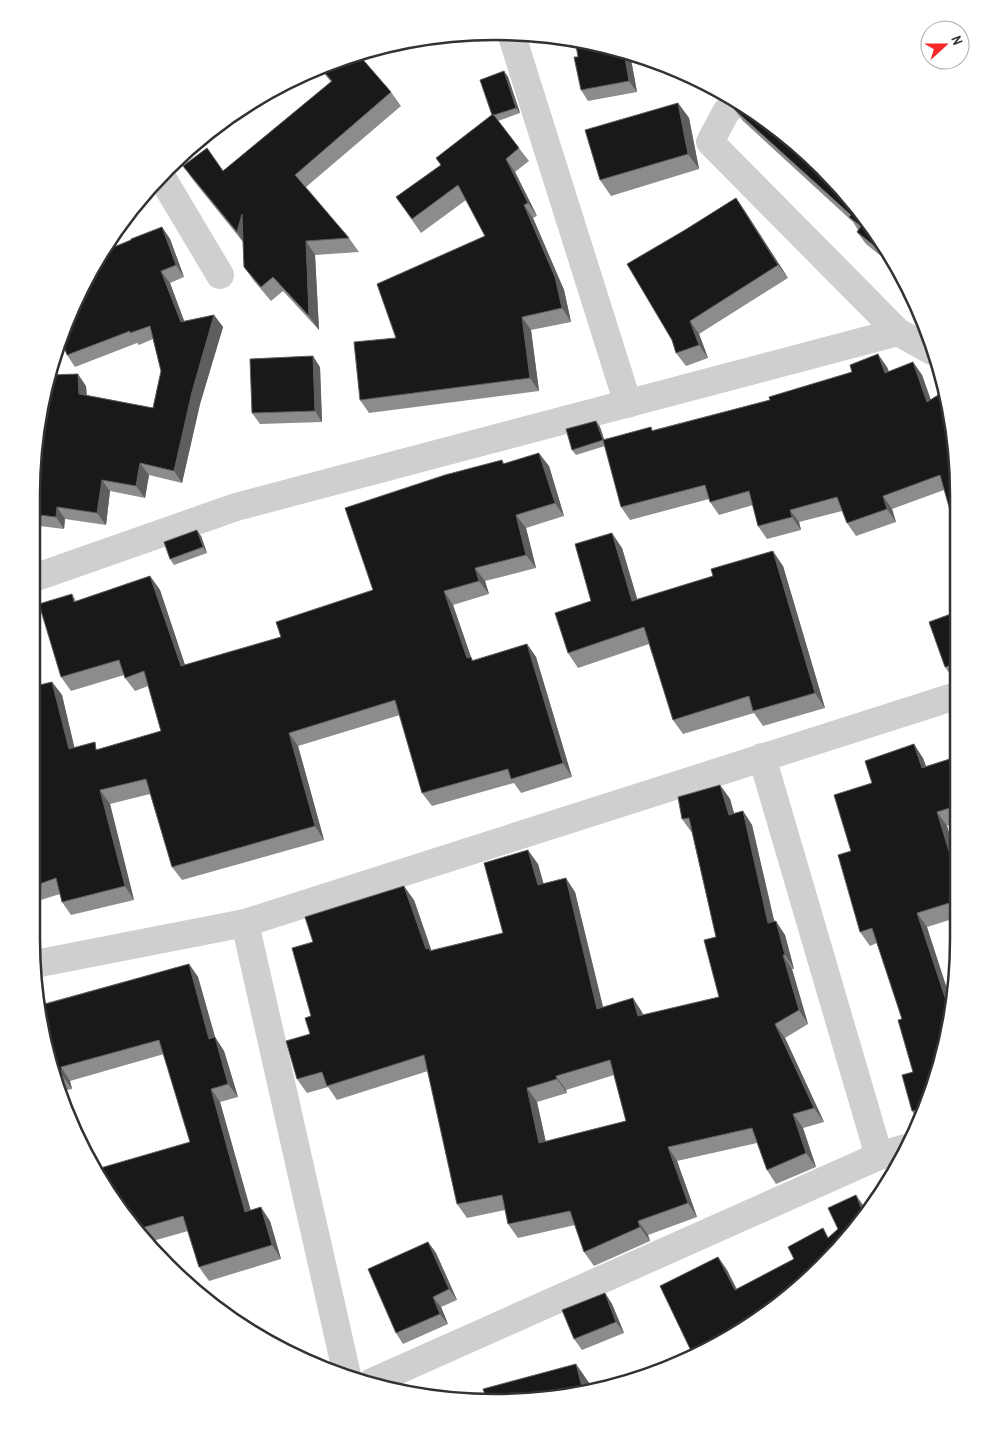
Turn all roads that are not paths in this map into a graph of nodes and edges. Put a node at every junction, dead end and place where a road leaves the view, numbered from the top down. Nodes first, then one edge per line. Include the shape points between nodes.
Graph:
1 (513, 41) edge
2 (731, 106) edge
3 (165, 182) edge
4 (220, 275) dead end
5 (898, 332) junction
6 (925, 347) edge
7 (628, 404) junction
8 (40, 576) edge
9 (950, 698) edge
10 (762, 757) junction
11 (245, 923) junction
12 (41, 963) edge
13 (898, 1151) edge
14 (879, 1156) junction
15 (346, 1369) edge
16 (380, 1379) edge

1 - 7 street
2 - 5 street via 710,142
3 - 4 street
5 - 6 street
5 - 7 street
7 - 8 street via 236,507
9 - 10 street
10 - 11 street
10 - 14 street
11 - 12 street
11 - 15 street
13 - 14 street
14 - 16 street

